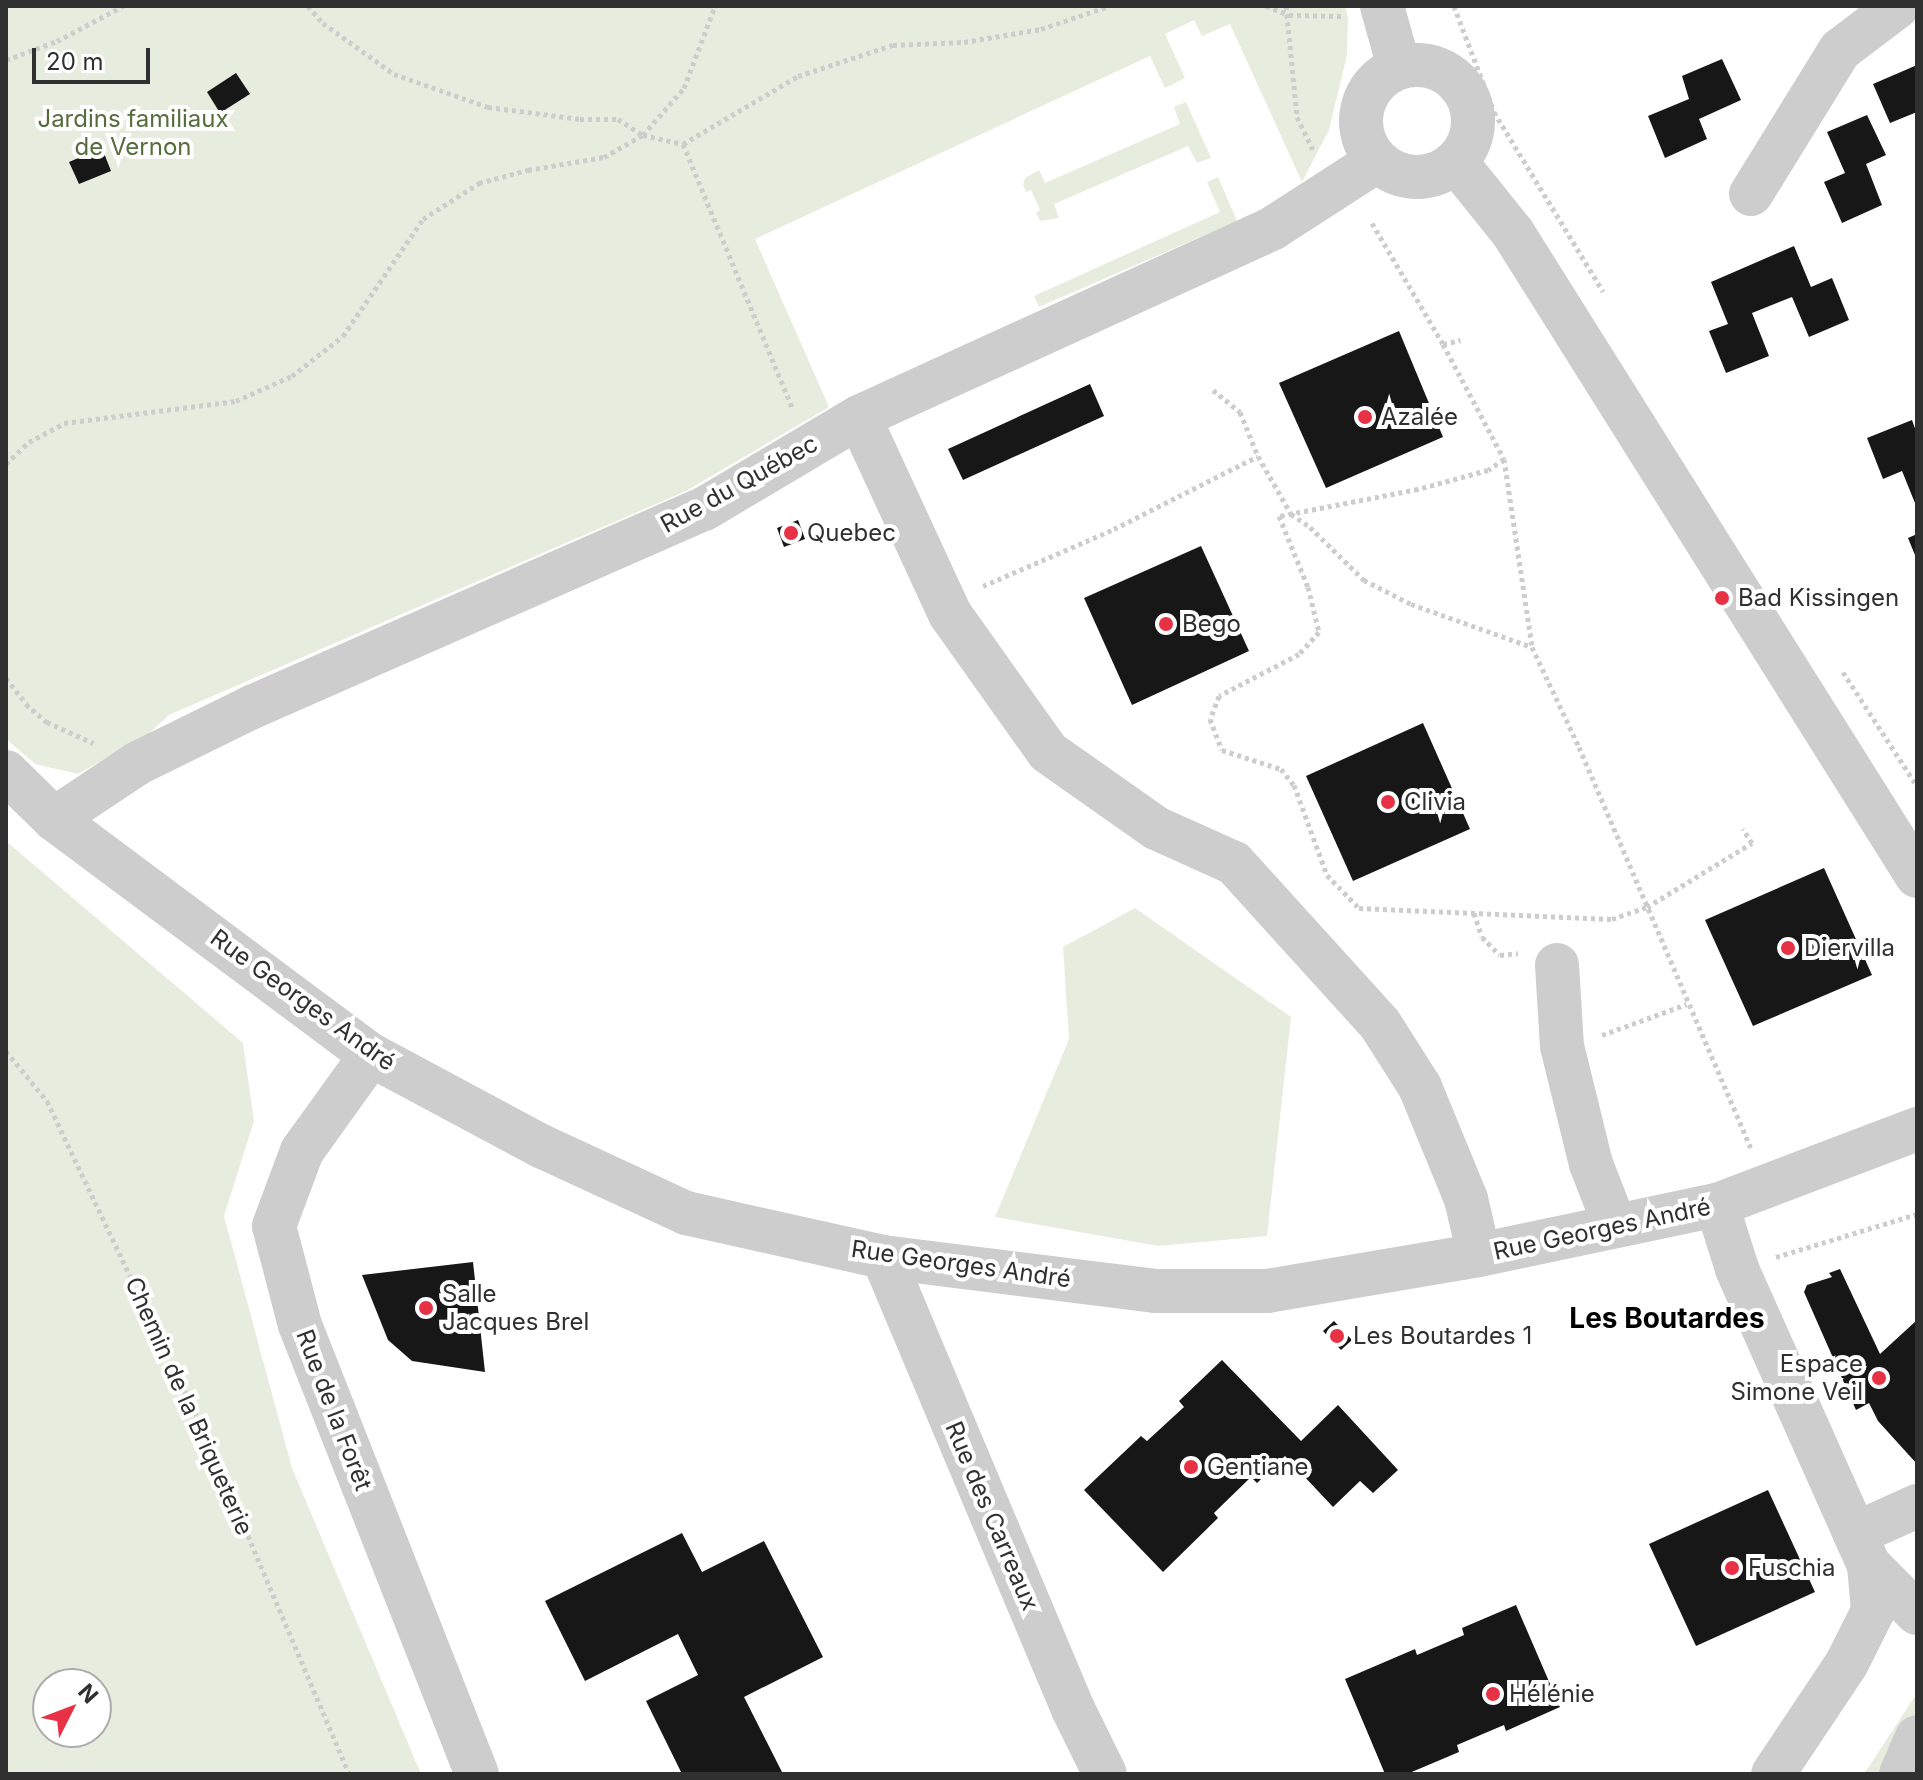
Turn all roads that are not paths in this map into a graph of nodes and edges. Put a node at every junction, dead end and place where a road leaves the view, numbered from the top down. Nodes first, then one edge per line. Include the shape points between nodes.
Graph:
1 (1886, 10) edge
2 (1364, 11) edge
3 (1399, 67) junction
4 (1377, 161) junction
5 (1456, 162) junction
6 (1751, 194) dead end
7 (859, 417) junction
8 (6, 772) edge
9 (54, 819) junction
10 (1917, 876) edge
11 (1557, 965) dead end
12 (371, 1055) junction
13 (1917, 1129) edge
14 (1717, 1205) junction
15 (1615, 1226) junction
16 (1479, 1255) junction
17 (883, 1257) junction
18 (1917, 1506) edge
19 (1862, 1550) junction
20 (1917, 1613) edge
21 (1917, 1737) edge
22 (477, 1774) edge
23 (1105, 1774) edge
24 (1773, 1774) edge
25 (1901, 1774) edge

1 - 6 street via 1840,50
2 - 3 street
3 - 4 street via 1376,83 1362,108 1366,146
3 - 5 street via 1416,64 1440,70 1461,85 1469,100 1472,133
4 - 5 street via 1395,173 1416,177 1438,174
4 - 7 street, Rue du Québec via 1273,228
5 - 10 street via 1513,233
7 - 9 street, Rue du Québec via 704,509 252,707 138,763
7 - 16 street via 944,602 1048,752 1156,828 1234,863 1380,1024 1420,1087 1466,1199
8 - 9 street, Rue Georges André
9 - 12 street, Rue Georges André
11 - 15 street via 1562,1046 1591,1164
12 - 17 street, Rue Georges André via 541,1146 686,1213
12 - 22 street, Rue de la Forêt via 302,1151 274,1226 300,1325
13 - 14 street, Rue Georges André
14 - 15 street, Rue Georges André
14 - 19 street via 1737,1269
15 - 16 street, Rue Georges André
16 - 17 street, Rue Georges André via 1267,1291 1155,1291
17 - 23 street, Rue des Carreaux
18 - 19 street
19 - 20 street
19 - 24 street via 1873,1611 1847,1663
21 - 25 street

